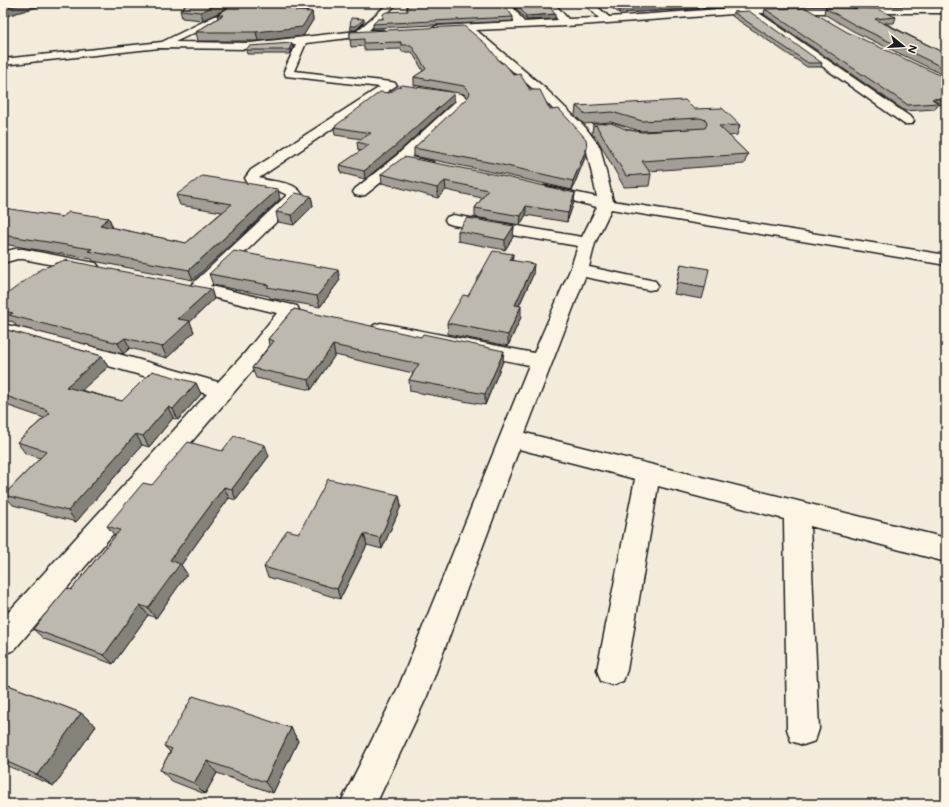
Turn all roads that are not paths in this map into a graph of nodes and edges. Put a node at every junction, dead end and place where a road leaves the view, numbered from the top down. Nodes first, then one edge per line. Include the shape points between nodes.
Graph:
1 (242, 3) edge
2 (394, 3) edge
3 (506, 3) edge
4 (549, 3) edge
5 (588, 3) edge
6 (914, 3) edge
7 (661, 6) edge
8 (751, 7) edge
9 (806, 8) junction
10 (931, 10) junction
11 (946, 10) edge
12 (676, 15) junction
13 (607, 20) junction
14 (825, 20) edge
15 (566, 23) junction
16 (522, 25) junction
17 (468, 28) junction
18 (428, 29) edge
19 (391, 32) edge
20 (360, 33) junction
21 (302, 41) junction
22 (159, 46) junction
23 (3, 62) edge
24 (391, 85) junction
25 (908, 121) dead end
26 (401, 159) junction
27 (445, 168) edge
28 (533, 187) edge
29 (360, 192) dead end
30 (606, 204) junction
31 (453, 220) dead end
32 (587, 243) junction
33 (3, 258) edge
34 (946, 260) edge
35 (106, 270) edge
36 (579, 270) junction
37 (649, 285) dead end
38 (360, 325) edge
39 (3, 330) edge
40 (540, 361) junction
41 (222, 391) junction
42 (510, 438) junction
43 (648, 473) junction
44 (796, 511) junction
45 (946, 550) edge
46 (3, 640) edge
47 (612, 670) dead end
48 (804, 729) dead end
49 (358, 804) edge

1 - 22 street
2 - 20 street
3 - 16 street
4 - 15 street
5 - 13 street
6 - 10 street
7 - 12 street
8 - 9 street
8 - 12 street
8 - 25 street
9 - 10 street
9 - 14 street
10 - 11 street
12 - 13 street
13 - 15 street
15 - 16 street
16 - 17 street
17 - 18 street
17 - 30 street via 588,129
19 - 20 street
20 - 21 street
21 - 22 street via 251,46
21 - 24 street via 290,74
22 - 23 street
24 - 26 street via 454,95 463,101
24 - 41 street via 256,173 253,181 285,188 295,194 190,286 298,312 280,321
26 - 27 street
26 - 29 street
28 - 30 street
30 - 32 street
30 - 34 street
31 - 32 street
32 - 36 street
33 - 35 street via 23,254
36 - 37 street
36 - 40 street
38 - 40 street
39 - 41 street
40 - 42 street
41 - 46 street
42 - 43 street
42 - 49 street via 412,696
43 - 44 street
43 - 47 street
44 - 45 street
44 - 48 street

